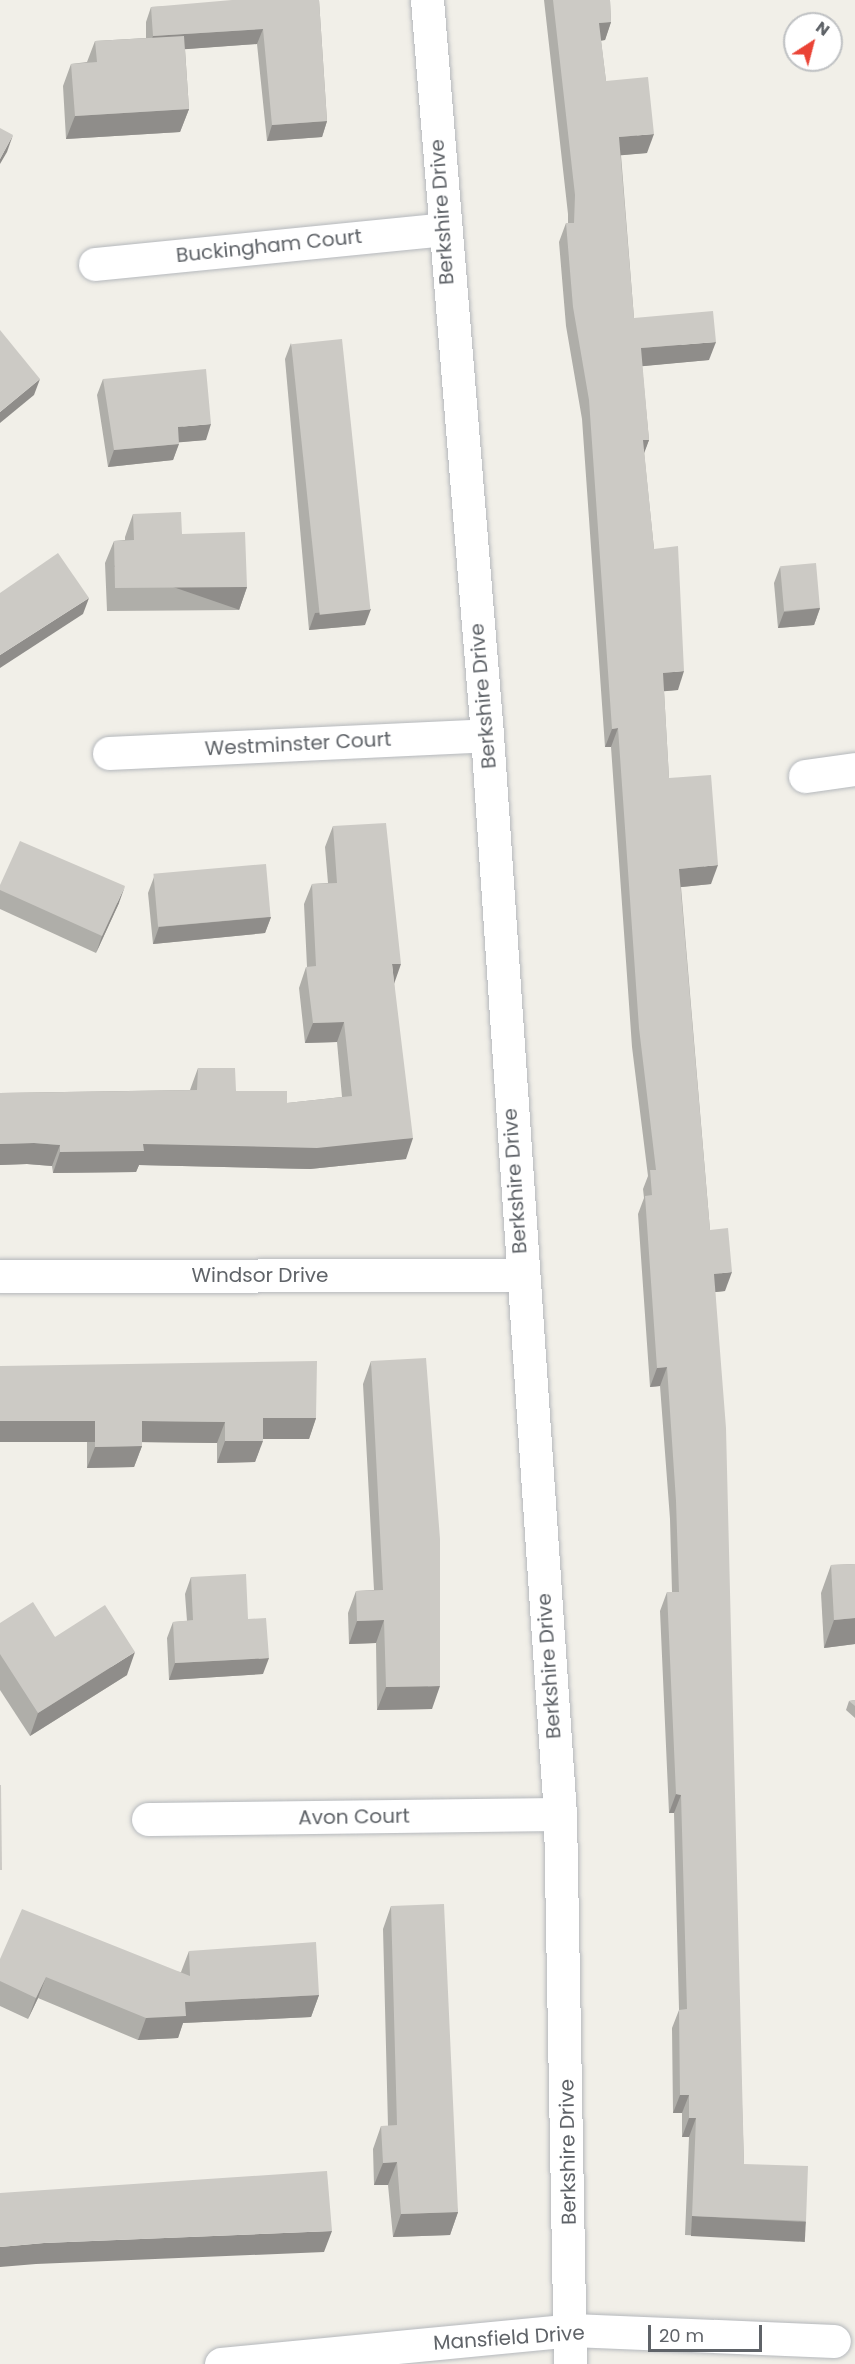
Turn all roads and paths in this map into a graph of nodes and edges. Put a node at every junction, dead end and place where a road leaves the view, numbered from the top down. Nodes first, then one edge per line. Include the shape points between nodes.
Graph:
1 (427, 0) edge
2 (443, 229) junction
3 (95, 264) dead end
4 (487, 735) junction
5 (109, 753) dead end
6 (855, 769) edge
7 (805, 776) dead end
8 (521, 1275) junction
9 (0, 1276) edge
10 (560, 1814) junction
11 (148, 1819) dead end
12 (572, 2330) junction
13 (834, 2341) dead end
14 (221, 2364) edge
15 (570, 2364) edge

1 - 2 street, Berkshire Drive
2 - 3 street, Buckingham Court
2 - 4 street, Berkshire Drive
4 - 5 street, Westminster Court
4 - 8 street, Berkshire Drive
6 - 7 street
8 - 9 street, Windsor Drive
8 - 10 street, Berkshire Drive
10 - 11 street, Avon Court
10 - 12 street, Berkshire Drive
12 - 13 street, Mansfield Drive
12 - 14 street, Mansfield Drive
12 - 15 street, Berkshire Drive

